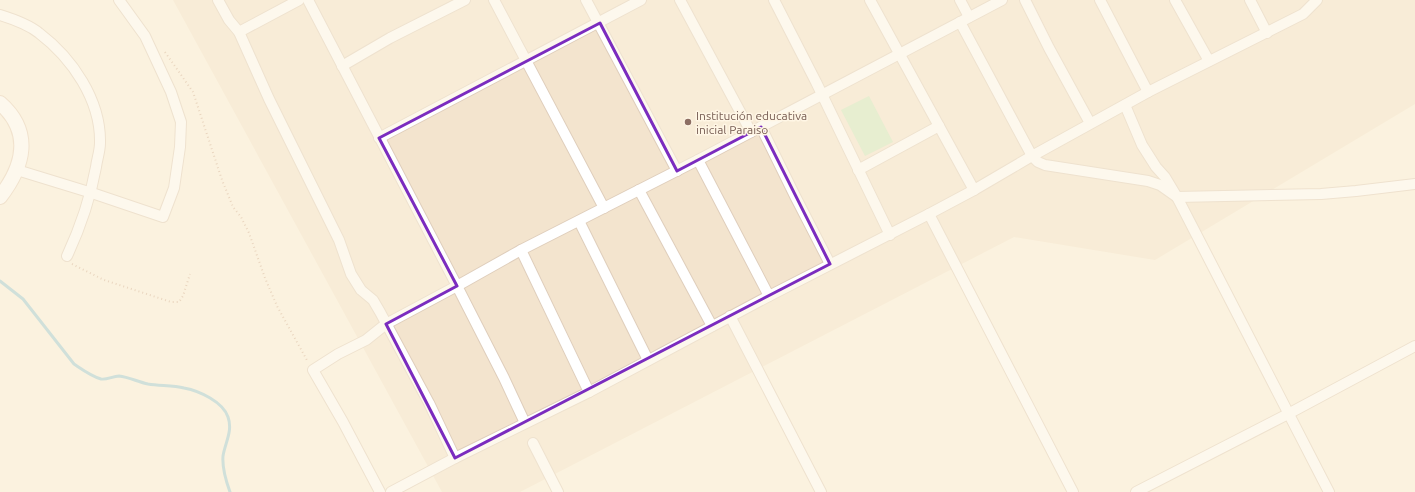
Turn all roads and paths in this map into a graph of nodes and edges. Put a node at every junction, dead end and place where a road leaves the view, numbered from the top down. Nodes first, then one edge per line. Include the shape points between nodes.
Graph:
1 (119, 0) edge
2 (218, 0) edge
3 (299, 0) edge
4 (308, 0) edge
5 (465, 0) edge
6 (494, 0) edge
7 (586, 0) edge
8 (642, 0) edge
9 (680, 0) edge
10 (774, 0) edge
11 (870, 0) edge
12 (960, 0) edge
13 (1002, 0) edge
14 (1025, 0) edge
15 (1100, 0) edge
16 (1175, 0) edge
17 (1250, 0) edge
18 (1317, 0) edge
19 (0, 15) edge
20 (965, 19) junction
21 (600, 23) junction
22 (239, 32) junction
23 (1267, 33) junction
24 (162, 49) dead end
25 (900, 53) junction
26 (526, 61) junction
27 (1209, 61) junction
28 (342, 66) junction
29 (1148, 92) junction
30 (822, 95) junction
31 (0, 103) edge
32 (1125, 105) junction
33 (1090, 123) junction
34 (939, 126) junction
35 (761, 127) junction
36 (751, 132) junction
37 (379, 138) junction
38 (1032, 156) junction
39 (698, 160) junction
40 (17, 170) junction
41 (858, 170) junction
42 (677, 171) junction
43 (1415, 184) edge
44 (640, 190) junction
45 (974, 190) junction
46 (92, 192) junction
47 (0, 197) edge
48 (1177, 197) junction
49 (604, 208) junction
50 (929, 214) junction
51 (579, 221) junction
52 (890, 235) junction
53 (521, 250) junction
54 (68, 256) joint
55 (830, 264) junction
56 (190, 274) dead end
57 (457, 286) junction
58 (769, 296) junction
59 (730, 316) junction
60 (386, 324) junction
61 (712, 326) junction
62 (1415, 346) edge
63 (648, 360) junction
64 (313, 370) junction
65 (589, 392) junction
66 (1288, 414) junction
67 (525, 423) junction
68 (533, 443) dead end
69 (455, 458) junction
70 (380, 492) edge
71 (391, 492) edge
72 (558, 492) edge
73 (821, 492) edge
74 (1073, 492) edge
75 (1136, 492) edge
76 (1329, 492) edge

1 - 46 street via 146,36 171,92 181,122 180,147 174,188 163,217
2 - 22 street
3 - 22 street
4 - 28 street
5 - 28 street
6 - 26 street
7 - 21 street
8 - 21 street
9 - 36 street
10 - 30 street
11 - 25 street
12 - 20 street
13 - 20 street
14 - 33 street
15 - 29 street
16 - 27 street
17 - 23 street
18 - 23 street via 1302,14
19 - 46 street via 38,32 60,51 84,84 94,106 99,127 100,144
20 - 25 street
20 - 38 street
21 - 26 street
21 - 42 street
22 - 60 street via 339,240 351,274 361,290 373,300
23 - 27 street
24 - 64 path via 193,92 233,207 249,233 277,306
25 - 30 street
25 - 34 street
26 - 37 street
26 - 49 street
27 - 29 street
28 - 37 street
29 - 32 street
30 - 35 street
30 - 41 street
31 - 40 street via 11,114 22,139
32 - 33 street
32 - 48 street via 1142,145
33 - 38 street
34 - 41 street
34 - 45 street
35 - 36 street
35 - 55 street
36 - 39 street
37 - 57 street
38 - 45 street
38 - 48 street via 1038,162 1055,167 1148,181 1160,185
39 - 42 street
39 - 58 street
40 - 46 street
40 - 47 street
41 - 52 street
42 - 44 street
43 - 48 street via 1320,194
44 - 49 street
44 - 61 street
45 - 50 street
46 - 54 street
48 - 66 street
49 - 51 street
50 - 52 street
50 - 74 street
51 - 53 street
51 - 63 street
52 - 55 street
53 - 57 street
53 - 65 street
54 - 56 path via 69,262 83,271 171,302 179,302
55 - 58 street
57 - 60 street
57 - 67 street
58 - 59 street
59 - 61 street
59 - 73 street
60 - 64 street via 366,340
60 - 69 street via 429,403
61 - 63 street
62 - 66 street
63 - 65 street
64 - 70 street
65 - 67 street
66 - 75 street
66 - 76 street
67 - 69 street
68 - 72 street
69 - 71 street

